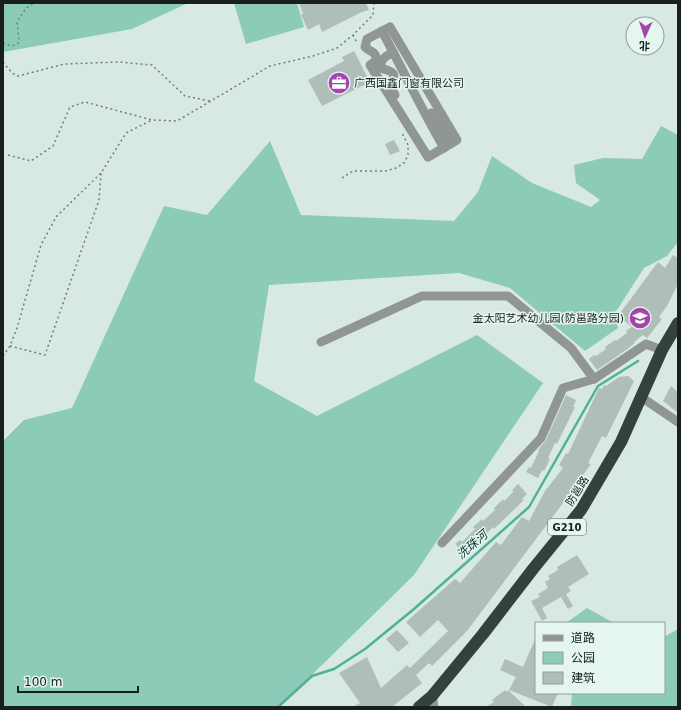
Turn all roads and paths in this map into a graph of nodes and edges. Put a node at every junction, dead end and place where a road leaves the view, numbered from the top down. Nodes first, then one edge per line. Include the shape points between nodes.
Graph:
1 (34, 3) edge
2 (374, 3) edge
3 (384, 30) junction
4 (3, 43) edge
5 (393, 52) junction
6 (3, 62) edge
7 (210, 101) junction
8 (152, 120) junction
9 (401, 132) dead end
10 (447, 146) junction
11 (8, 155) dead end
12 (428, 157) junction
13 (101, 173) junction
14 (342, 178) dead end
15 (678, 323) edge
16 (321, 342) dead end
17 (10, 346) junction
18 (662, 350) junction
19 (3, 356) edge
20 (594, 379) junction
21 (641, 397) junction
22 (678, 422) edge
23 (442, 543) dead end
24 (433, 701) edge
25 (419, 707) edge

1 - 4 path via 26,8 17,22 20,42 12,46
2 - 7 path via 373,15 337,48 270,66
3 - 5 street
3 - 10 street via 431,112
3 - 12 street via 367,39 365,43 367,50 373,52 376,57 376,61 370,65
5 - 10 street via 426,115
5 - 12 street via 383,58 381,68 394,74 390,85
6 - 7 path via 18,76 65,64 119,62 152,65 185,96
7 - 8 path via 177,121
8 - 11 path via 84,102 70,106 53,146 31,162
8 - 13 path via 126,133
9 - 14 path via 408,145 408,156 404,164 386,171 353,172
10 - 12 street
13 - 17 path via 56,217 42,245
13 - 17 path via 99,200 46,355
15 - 18 highway, 防邕路 / G210
16 - 20 street via 422,296 508,296 570,348
17 - 19 path
18 - 20 street via 646,344
18 - 21 highway, 防邕路 / G210
20 - 23 street via 563,388 540,438
21 - 22 street
21 - 24 highway, 防邕路 / G210 via 621,442 581,510
24 - 25 highway, 防邕路 / G210

